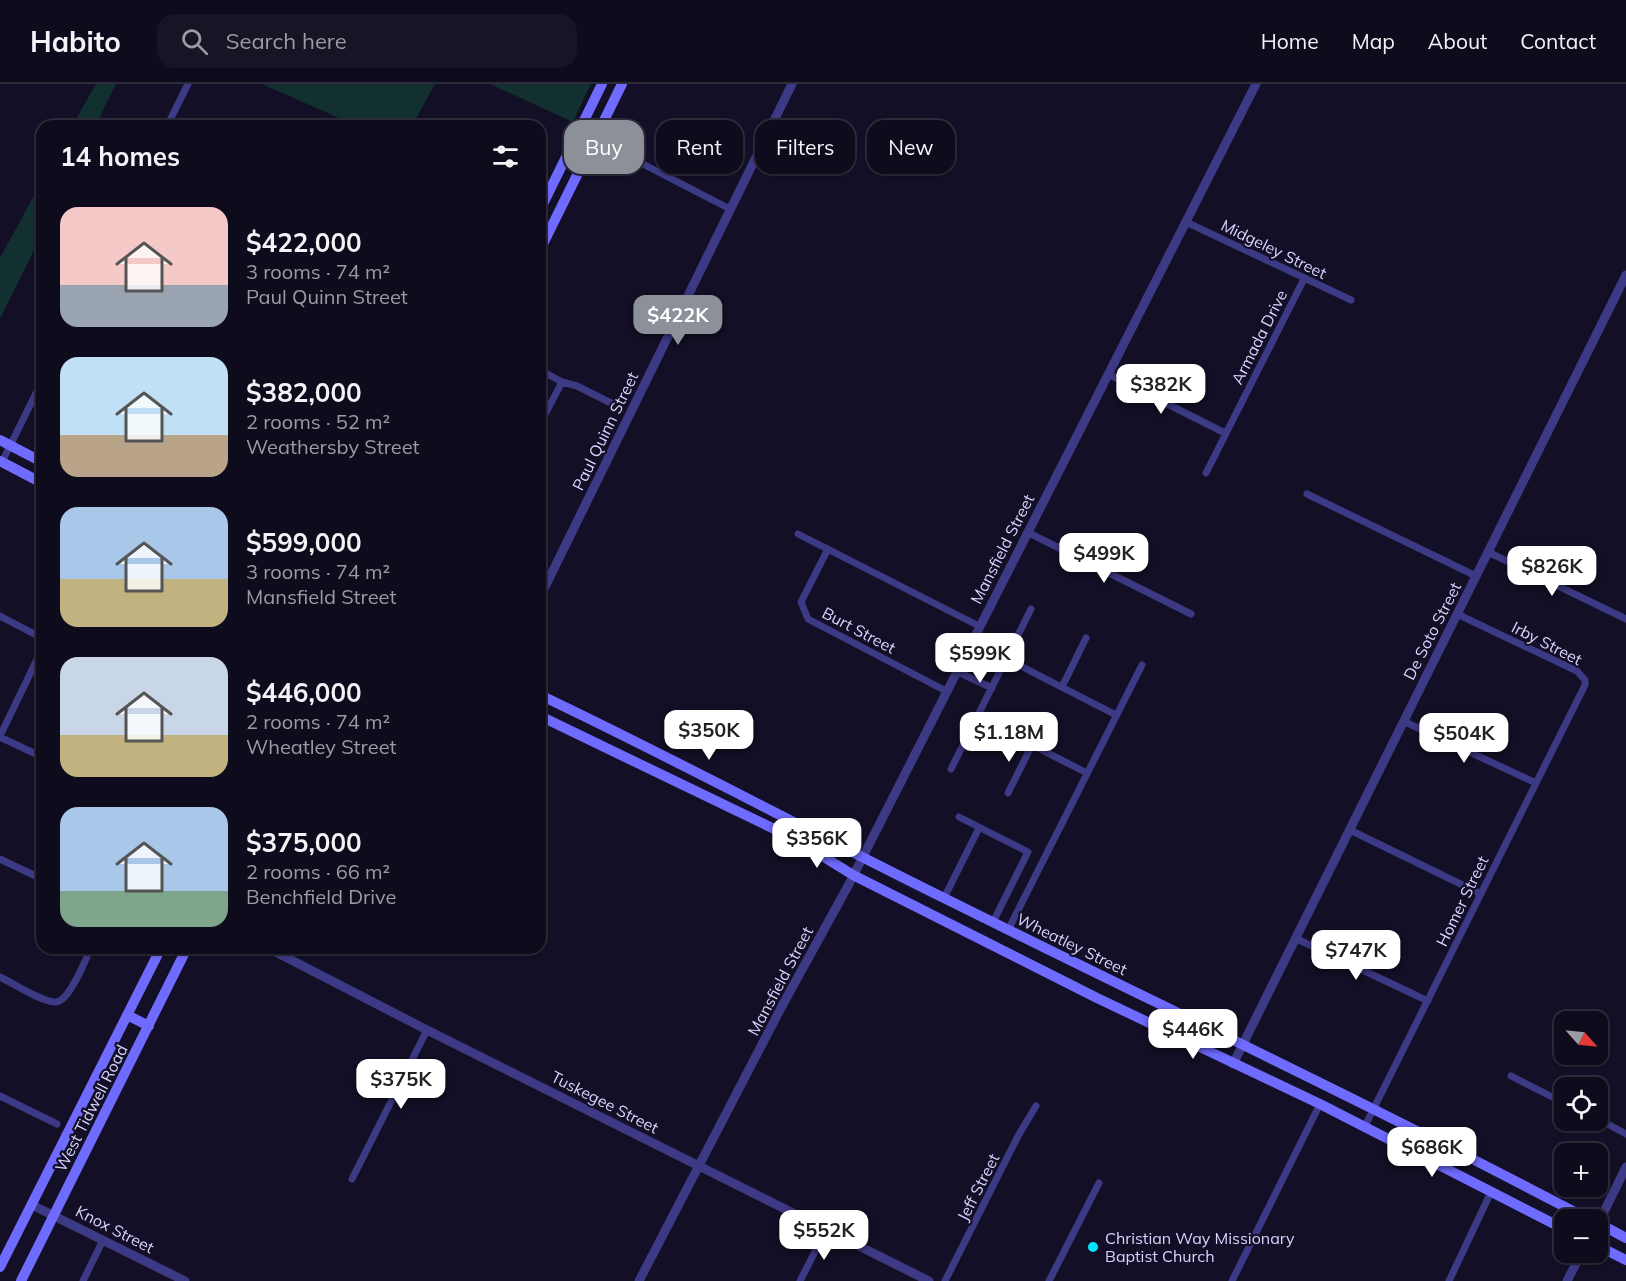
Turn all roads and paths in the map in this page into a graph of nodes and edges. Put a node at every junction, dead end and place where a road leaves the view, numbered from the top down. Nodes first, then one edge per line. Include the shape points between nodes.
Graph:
1 (188, 84) edge
2 (602, 84) edge
3 (622, 84) edge
4 (792, 84) edge
5 (1256, 84) edge
6 (170, 120) edge
7 (584, 120) edge
8 (605, 120) edge
9 (564, 161) edge
10 (644, 166) edge
11 (578, 174) edge
12 (546, 198) edge
13 (730, 209) junction
14 (1186, 222) junction
15 (546, 238) edge
16 (1626, 275) edge
17 (1304, 279) junction
18 (1351, 300) dead end
19 (546, 373) edge
20 (1108, 374) junction
21 (562, 382) junction
22 (36, 391) edge
23 (617, 406) dead end
24 (546, 413) edge
25 (1225, 433) junction
26 (5, 443) edge
27 (36, 459) edge
28 (1, 461) edge
29 (1206, 473) dead end
30 (36, 480) edge
31 (1307, 494) dead end
32 (1027, 532) junction
33 (798, 534) dead end
34 (828, 549) junction
35 (1488, 552) junction
36 (1476, 576) junction
37 (546, 585) edge
38 (1031, 609) dead end
39 (1191, 614) dead end
40 (1457, 614) junction
41 (0, 616) edge
42 (1626, 619) edge
43 (979, 626) junction
44 (36, 635) edge
45 (1086, 638) dead end
46 (1006, 659) junction
47 (36, 661) edge
48 (1142, 665) dead end
49 (956, 671) junction
50 (1062, 687) junction
51 (1584, 687) joint
52 (992, 688) junction
53 (946, 691) junction
54 (546, 698) edge
55 (1116, 715) junction
56 (977, 717) junction
57 (546, 719) edge
58 (1403, 721) junction
59 (623, 735) junction
60 (0, 736) edge
61 (1032, 745) junction
62 (615, 752) junction
63 (36, 754) edge
64 (951, 769) dead end
65 (1087, 774) junction
66 (1536, 783) junction
67 (1008, 793) dead end
68 (743, 794) junction
69 (735, 812) junction
70 (959, 817) dead end
71 (979, 828) junction
72 (1350, 830) junction
73 (863, 857) junction
74 (0, 858) edge
75 (853, 875) junction
76 (36, 876) edge
77 (1481, 894) junction
78 (944, 898) junction
79 (993, 922) junction
80 (1008, 930) junction
81 (1295, 938) junction
82 (984, 940) junction
83 (88, 954) edge
84 (158, 954) edge
85 (184, 954) edge
86 (280, 954) edge
87 (0, 977) edge
88 (1117, 982) junction
89 (1428, 1001) junction
90 (1107, 1002) junction
91 (127, 1016) junction
92 (149, 1026) junction
93 (427, 1030) junction
94 (1242, 1044) junction
95 (1233, 1064) junction
96 (1511, 1076) dead end
97 (0, 1096) edge
98 (1554, 1098) edge
99 (1320, 1104) junction
100 (1036, 1106) dead end
101 (1374, 1110) junction
102 (57, 1124) dead end
103 (1608, 1124) edge
104 (1364, 1128) junction
105 (1626, 1134) edge
106 (1477, 1161) junction
107 (699, 1166) junction
108 (1626, 1167) edge
109 (352, 1179) dead end
110 (1467, 1180) junction
111 (1099, 1183) dead end
112 (1491, 1192) junction
113 (32, 1205) junction
114 (1569, 1209) edge
115 (1605, 1209) edge
116 (54, 1215) junction
117 (1554, 1224) edge
118 (1608, 1228) edge
119 (826, 1230) junction
120 (1626, 1238) edge
121 (103, 1240) junction
122 (1608, 1251) edge
123 (1626, 1260) edge
124 (1576, 1263) edge
125 (0, 1267) edge
126 (21, 1281) edge
127 (83, 1281) edge
128 (185, 1281) edge
129 (639, 1281) edge
130 (800, 1281) edge
131 (929, 1281) edge
132 (945, 1281) edge
133 (1049, 1281) edge
134 (1232, 1281) edge
135 (1449, 1281) edge
136 (1567, 1281) edge

1 - 6 street
2 - 7 main road
3 - 8 main road
4 - 13 street, Paul Quinn Street
5 - 14 street, Mansfield Street
9 - 12 main road
10 - 13 street
11 - 15 main road
13 - 37 street, Paul Quinn Street
14 - 17 street, Midgeley Street
14 - 20 street, Mansfield Street
16 - 35 street, De Soto Street
17 - 18 street, Midgeley Street
17 - 25 street, Armada Drive
19 - 21 street
20 - 25 street
20 - 32 street, Mansfield Street
21 - 23 street
21 - 24 street
22 - 26 street
25 - 29 street, Armada Drive
26 - 27 main road
26 - 28 street
28 - 30 main road
31 - 36 street
32 - 39 street
32 - 43 street, Mansfield Street
33 - 34 street
34 - 43 street
34 - 53 street, Burt Street via 801,602 808,619
35 - 36 street, De Soto Street
35 - 42 street
36 - 40 street, De Soto Street
38 - 46 street
40 - 51 street, Irby Street via 1577,671 1585,680
40 - 58 street, De Soto Street
41 - 44 street
43 - 49 street, Mansfield Street
45 - 50 street
46 - 50 street
46 - 52 street
47 - 60 street
48 - 55 street
49 - 52 street
49 - 53 street, Mansfield Street
50 - 55 street
51 - 66 street, Homer Street
52 - 56 street
53 - 73 street, Mansfield Street
54 - 59 main road, Wheatley Street
55 - 65 street
56 - 61 street
56 - 64 street
57 - 62 main road
58 - 66 street
58 - 72 street, De Soto Street
59 - 62 main road
59 - 68 main road, Wheatley Street
60 - 63 street
61 - 65 street
61 - 67 street
62 - 69 main road
65 - 80 street
66 - 77 street, Homer Street
68 - 69 main road
68 - 73 main road, Wheatley Street
69 - 75 main road via 795,839
70 - 71 street
71 - 78 street
71 - 79 street via 1028,852
72 - 77 street
72 - 81 street, De Soto Street
73 - 75 street, Mansfield Street
73 - 78 main road, Wheatley Street
74 - 76 street
75 - 82 main road
75 - 107 street, Mansfield Street
77 - 89 street, Homer Street
78 - 79 main road, Wheatley Street
79 - 80 main road, Wheatley Street
79 - 82 main road
80 - 88 main road, Wheatley Street
81 - 89 street
81 - 94 street, De Soto Street
82 - 90 main road
83 - 87 street via 69,993 56,1002
84 - 91 main road, West Tidwell Road
85 - 92 main road, West Tidwell Road
86 - 93 street, Tuskegee Street
88 - 90 main road
88 - 94 main road, Wheatley Street
89 - 101 street, Homer Street
90 - 95 main road
91 - 92 main road
91 - 113 main road, West Tidwell Road
92 - 116 main road, West Tidwell Road
93 - 107 street, Tuskegee Street
93 - 109 street
94 - 95 street, De Soto Street
94 - 101 main road, Wheatley Street
95 - 99 main road
96 - 98 street
97 - 102 street
99 - 104 main road
99 - 134 street
100 - 132 street, Jeff Street
101 - 104 street, Homer Street
101 - 106 main road, Wheatley Street
103 - 105 street
104 - 110 main road
106 - 110 main road
106 - 114 main road, Wheatley Street
107 - 119 street, Tuskegee Street
107 - 129 street, Mansfield Street
108 - 115 street
110 - 112 main road
111 - 133 street
112 - 117 main road
112 - 135 street
113 - 116 street, Knox Street
113 - 125 main road, West Tidwell Road
116 - 121 street, Knox Street
116 - 126 main road, West Tidwell Road
118 - 120 main road
119 - 130 street
119 - 131 street, Tuskegee Street
121 - 127 street
121 - 128 street, Knox Street
122 - 123 main road
124 - 136 street

